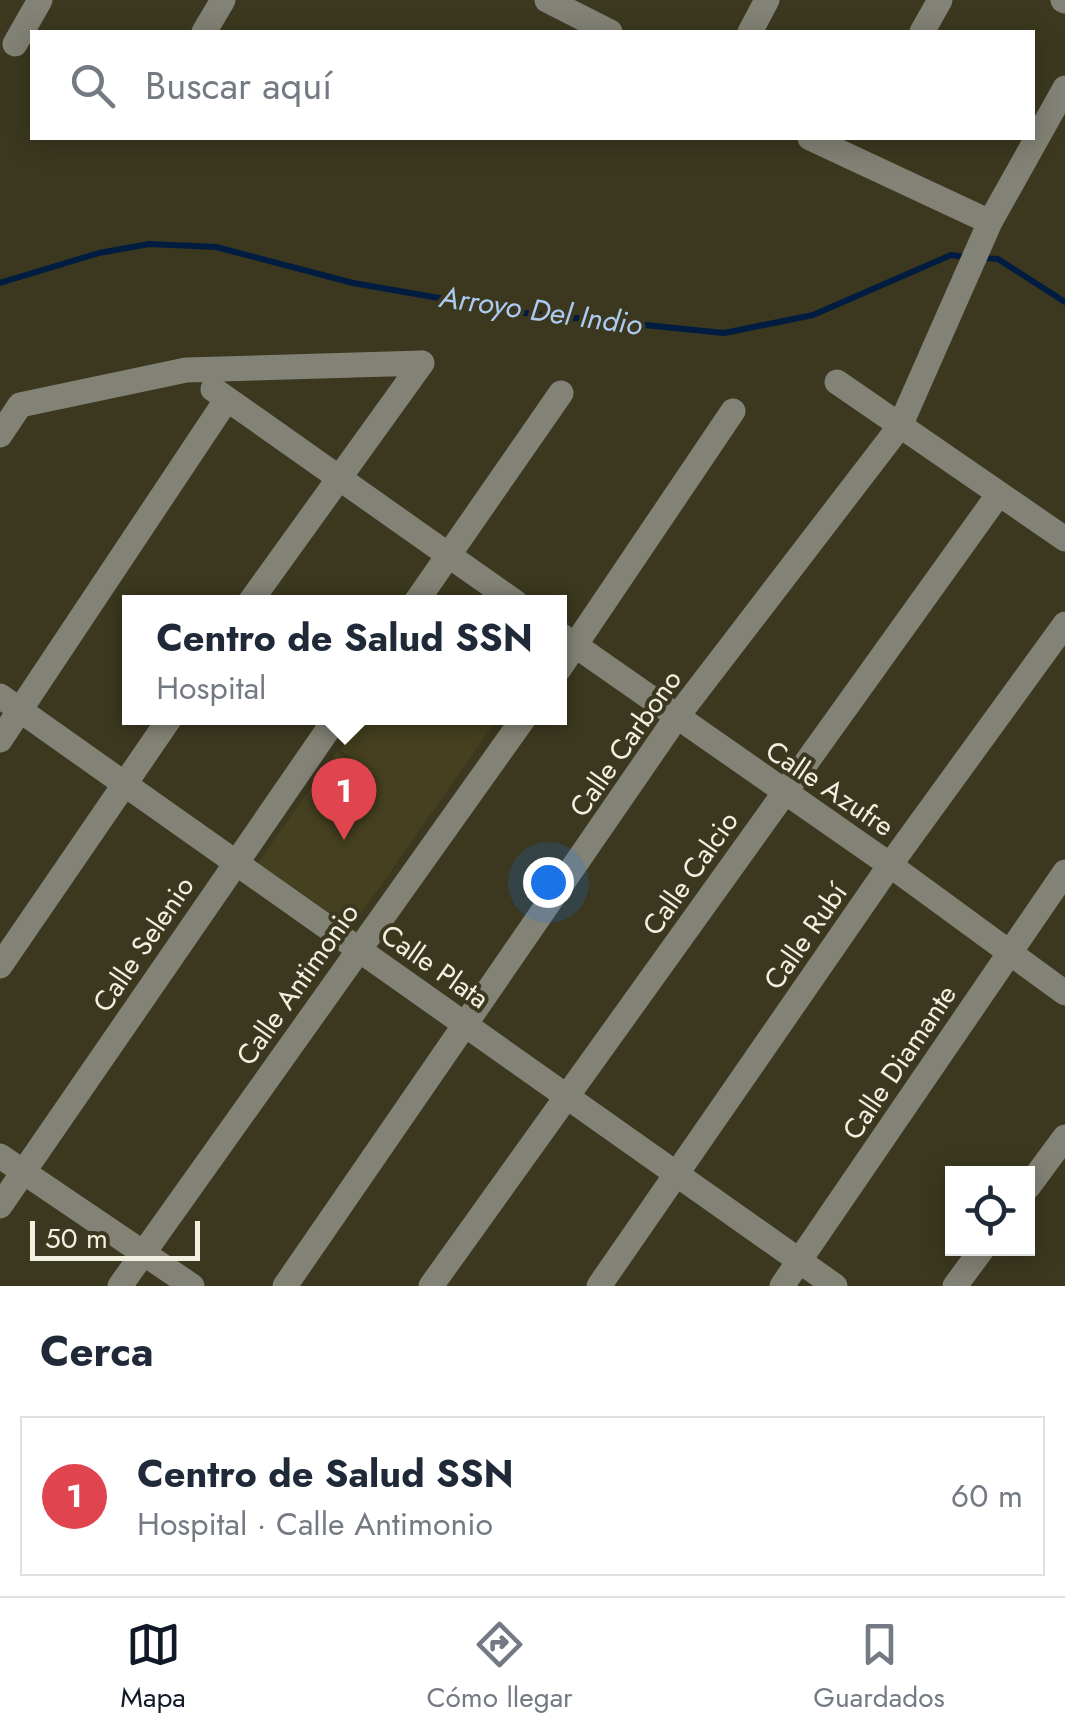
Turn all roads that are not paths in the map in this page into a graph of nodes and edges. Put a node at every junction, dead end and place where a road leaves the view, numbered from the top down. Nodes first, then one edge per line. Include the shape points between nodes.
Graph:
1 (40, 0) edge
2 (223, 0) edge
3 (547, 0) edge
4 (767, 0) edge
5 (940, 0) edge
6 (576, 6) edge
7 (205, 30) edge
8 (607, 30) edge
9 (751, 30) edge
10 (923, 30) edge
11 (15, 44) dead end
12 (1065, 88) edge
13 (820, 140) edge
14 (858, 148) edge
15 (987, 230) junction
16 (186, 370) junction
17 (837, 382) dead end
18 (561, 393) dead end
19 (227, 399) junction
20 (733, 411) dead end
21 (900, 426) junction
22 (0, 435) edge
23 (336, 477) junction
24 (998, 495) junction
25 (1065, 540) edge
26 (449, 555) junction
27 (255, 595) edge
28 (421, 595) edge
29 (505, 595) edge
30 (1065, 624) edge
31 (567, 640) edge
32 (10, 703) edge
33 (676, 718) junction
34 (165, 725) edge
35 (331, 725) edge
36 (519, 725) edge
37 (0, 740) edge
38 (123, 785) junction
39 (783, 794) junction
40 (236, 861) junction
41 (890, 865) junction
42 (1065, 872) edge
43 (358, 949) junction
44 (1010, 954) junction
45 (0, 966) edge
46 (1065, 993) edge
47 (468, 1024) junction
48 (570, 1097) junction
49 (1065, 1136) edge
50 (0, 1156) edge
51 (23, 1172) junction
52 (676, 1175) junction
53 (1035, 1178) edge
54 (0, 1206) edge
55 (142, 1254) junction
56 (976, 1256) edge
57 (800, 1260) junction
58 (120, 1286) edge
59 (192, 1286) edge
60 (284, 1286) edge
61 (431, 1286) edge
62 (599, 1286) edge
63 (782, 1286) edge
64 (835, 1286) edge
65 (955, 1286) edge

1 - 11 street
2 - 7 street
3 - 6 street
4 - 9 street
5 - 10 street
6 - 8 street
12 - 15 street, Calle Carbono
13 - 14 street
14 - 15 street
15 - 21 street, Calle Carbono
16 - 19 street
16 - 22 street via 20,405
16 - 23 street via 422,363
17 - 21 street
18 - 26 street
19 - 23 street
19 - 32 street
20 - 31 street
21 - 24 street
21 - 33 street, Calle Carbono
23 - 26 street
23 - 27 street
24 - 25 street
24 - 39 street, Calle Calcio
26 - 28 street
26 - 29 street
30 - 41 street, Calle Rubí
31 - 33 street, Calle Azufre
32 - 37 street
32 - 38 street, Calle Plata
33 - 39 street, Calle Azufre
33 - 47 street, Calle Carbono
34 - 38 street
35 - 40 street, Calle Selenio
36 - 43 street, Calle Antimonio
38 - 40 street, Calle Plata
38 - 45 street
39 - 41 street, Calle Azufre
39 - 48 street, Calle Calcio
40 - 43 street, Calle Plata
40 - 51 street, Calle Selenio
41 - 44 street, Calle Azufre
41 - 52 street, Calle Rubí
42 - 44 street, Calle Diamante
43 - 47 street, Calle Plata
43 - 55 street, Calle Antimonio
44 - 46 street, Calle Azufre
44 - 57 street, Calle Diamante
47 - 48 street, Calle Plata
47 - 60 street, Calle Carbono
48 - 52 street, Calle Plata
48 - 61 street, Calle Calcio
49 - 53 street
50 - 51 street
51 - 54 street, Calle Selenio
51 - 55 street
52 - 57 street, Calle Plata
52 - 62 street, Calle Rubí
55 - 58 street, Calle Antimonio
55 - 59 street
56 - 65 street
57 - 63 street, Calle Diamante
57 - 64 street, Calle Plata

